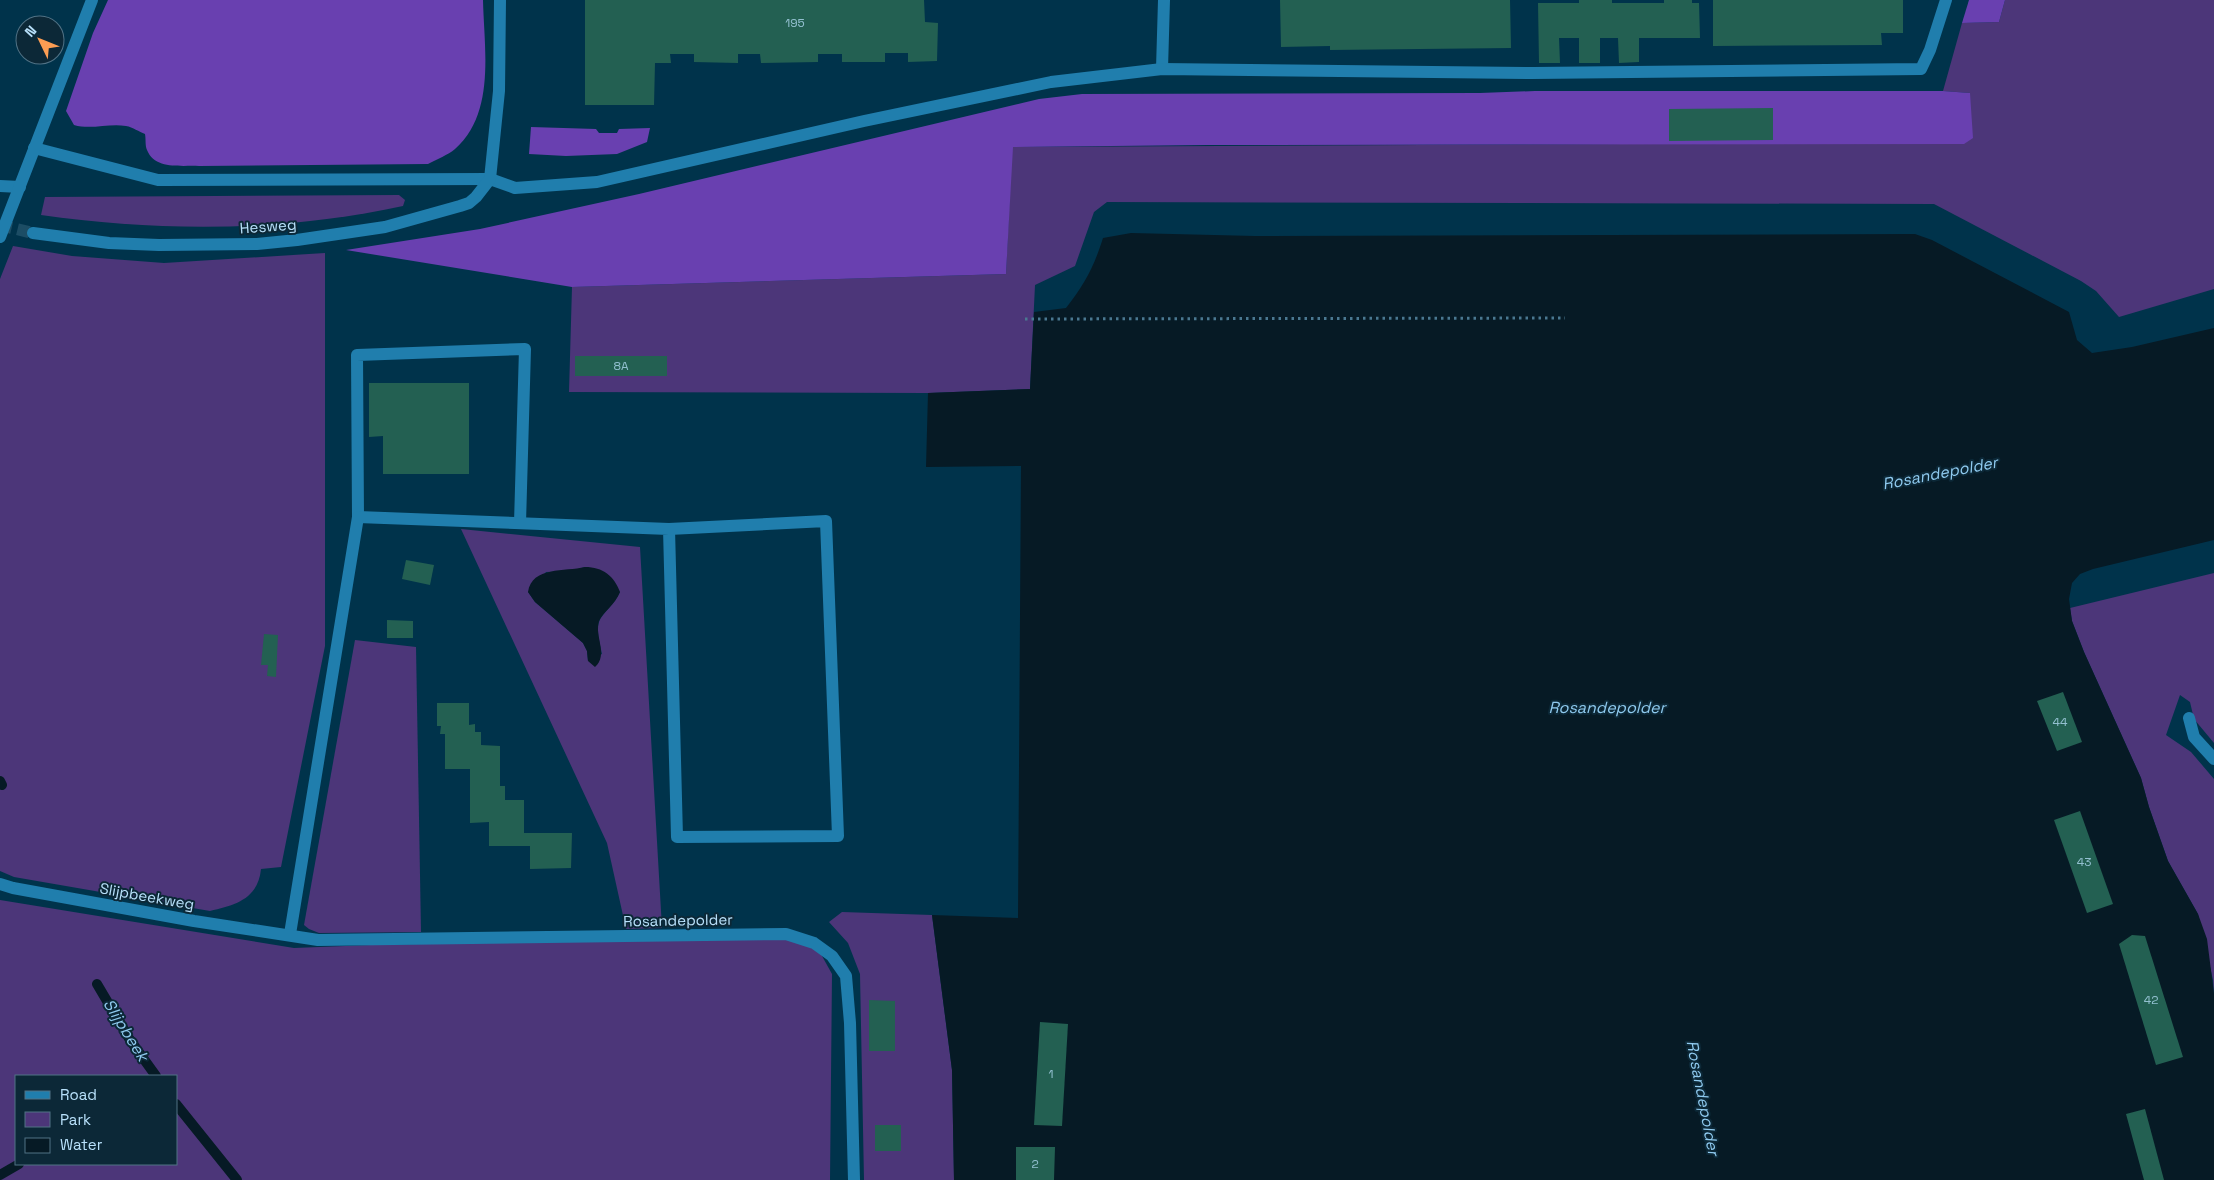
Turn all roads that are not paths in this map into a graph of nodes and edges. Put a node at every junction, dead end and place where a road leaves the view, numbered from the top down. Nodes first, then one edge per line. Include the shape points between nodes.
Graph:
1 (92, 0) edge
2 (500, 0) edge
3 (1164, 0) edge
4 (1946, 0) edge
5 (1162, 69) junction
6 (34, 148) junction
7 (490, 179) junction
8 (0, 186) edge
9 (20, 187) junction
10 (34, 233) tunnel mouth
11 (0, 237) edge
12 (358, 517) junction
13 (520, 523) junction
14 (669, 528) junction
15 (2189, 718) dead end
16 (2214, 759) edge
17 (0, 884) edge
18 (290, 934) junction
19 (854, 1180) edge

1 - 6 street
2 - 7 street via 499,91
3 - 5 street
4 - 5 street via 1921,69 1533,73
5 - 7 street via 1051,82 597,182 516,188
6 - 7 street via 158,180
6 - 9 street
7 - 10 street, Hesweg via 476,197 460,206 385,227 297,240 257,244 159,245 109,243
8 - 9 street
9 - 11 street
12 - 13 street
12 - 13 street via 357,355 525,349
12 - 18 street
13 - 14 street
14 - 14 street via 677,838 838,836 826,521
15 - 16 street via 2194,737
17 - 18 street, Slijpbeekweg via 194,921
18 - 19 street, Rosandepolder via 318,940 786,934 814,943 832,956 846,976

